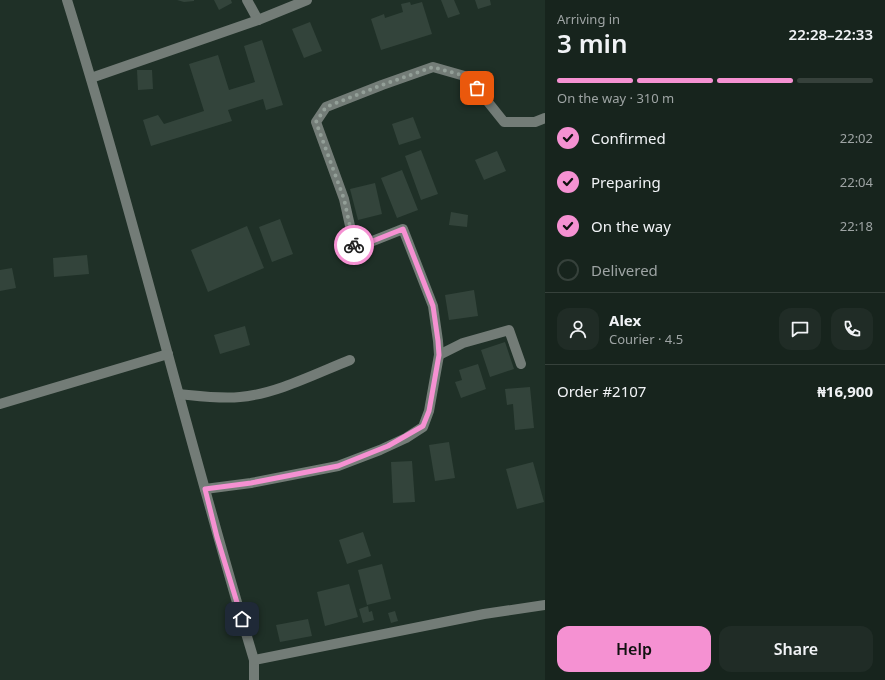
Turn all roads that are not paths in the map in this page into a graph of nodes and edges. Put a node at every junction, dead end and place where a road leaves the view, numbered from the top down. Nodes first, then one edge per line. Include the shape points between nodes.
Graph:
1 (67, 0) edge
2 (247, 0) edge
3 (307, 0) edge
4 (258, 20) junction
5 (91, 78) junction
6 (545, 118) edge
7 (168, 354) junction
8 (439, 355) junction
9 (350, 360) dead end
10 (521, 364) dead end
11 (179, 394) junction
12 (0, 404) edge
13 (205, 489) junction
14 (545, 605) edge
15 (254, 660) junction
16 (254, 680) edge

1 - 5 street
2 - 4 street
3 - 4 street
4 - 5 street
5 - 7 street
6 - 8 street via 535,122 504,122 468,77 433,67 326,107 316,122 344,199 355,248 403,229 433,306
7 - 11 street
7 - 12 street
8 - 10 street via 463,343 509,330
8 - 13 street via 429,411 423,426 406,438 338,466
9 - 11 street via 272,390 241,397
11 - 13 street
13 - 15 street
14 - 15 street via 484,614
15 - 16 street

